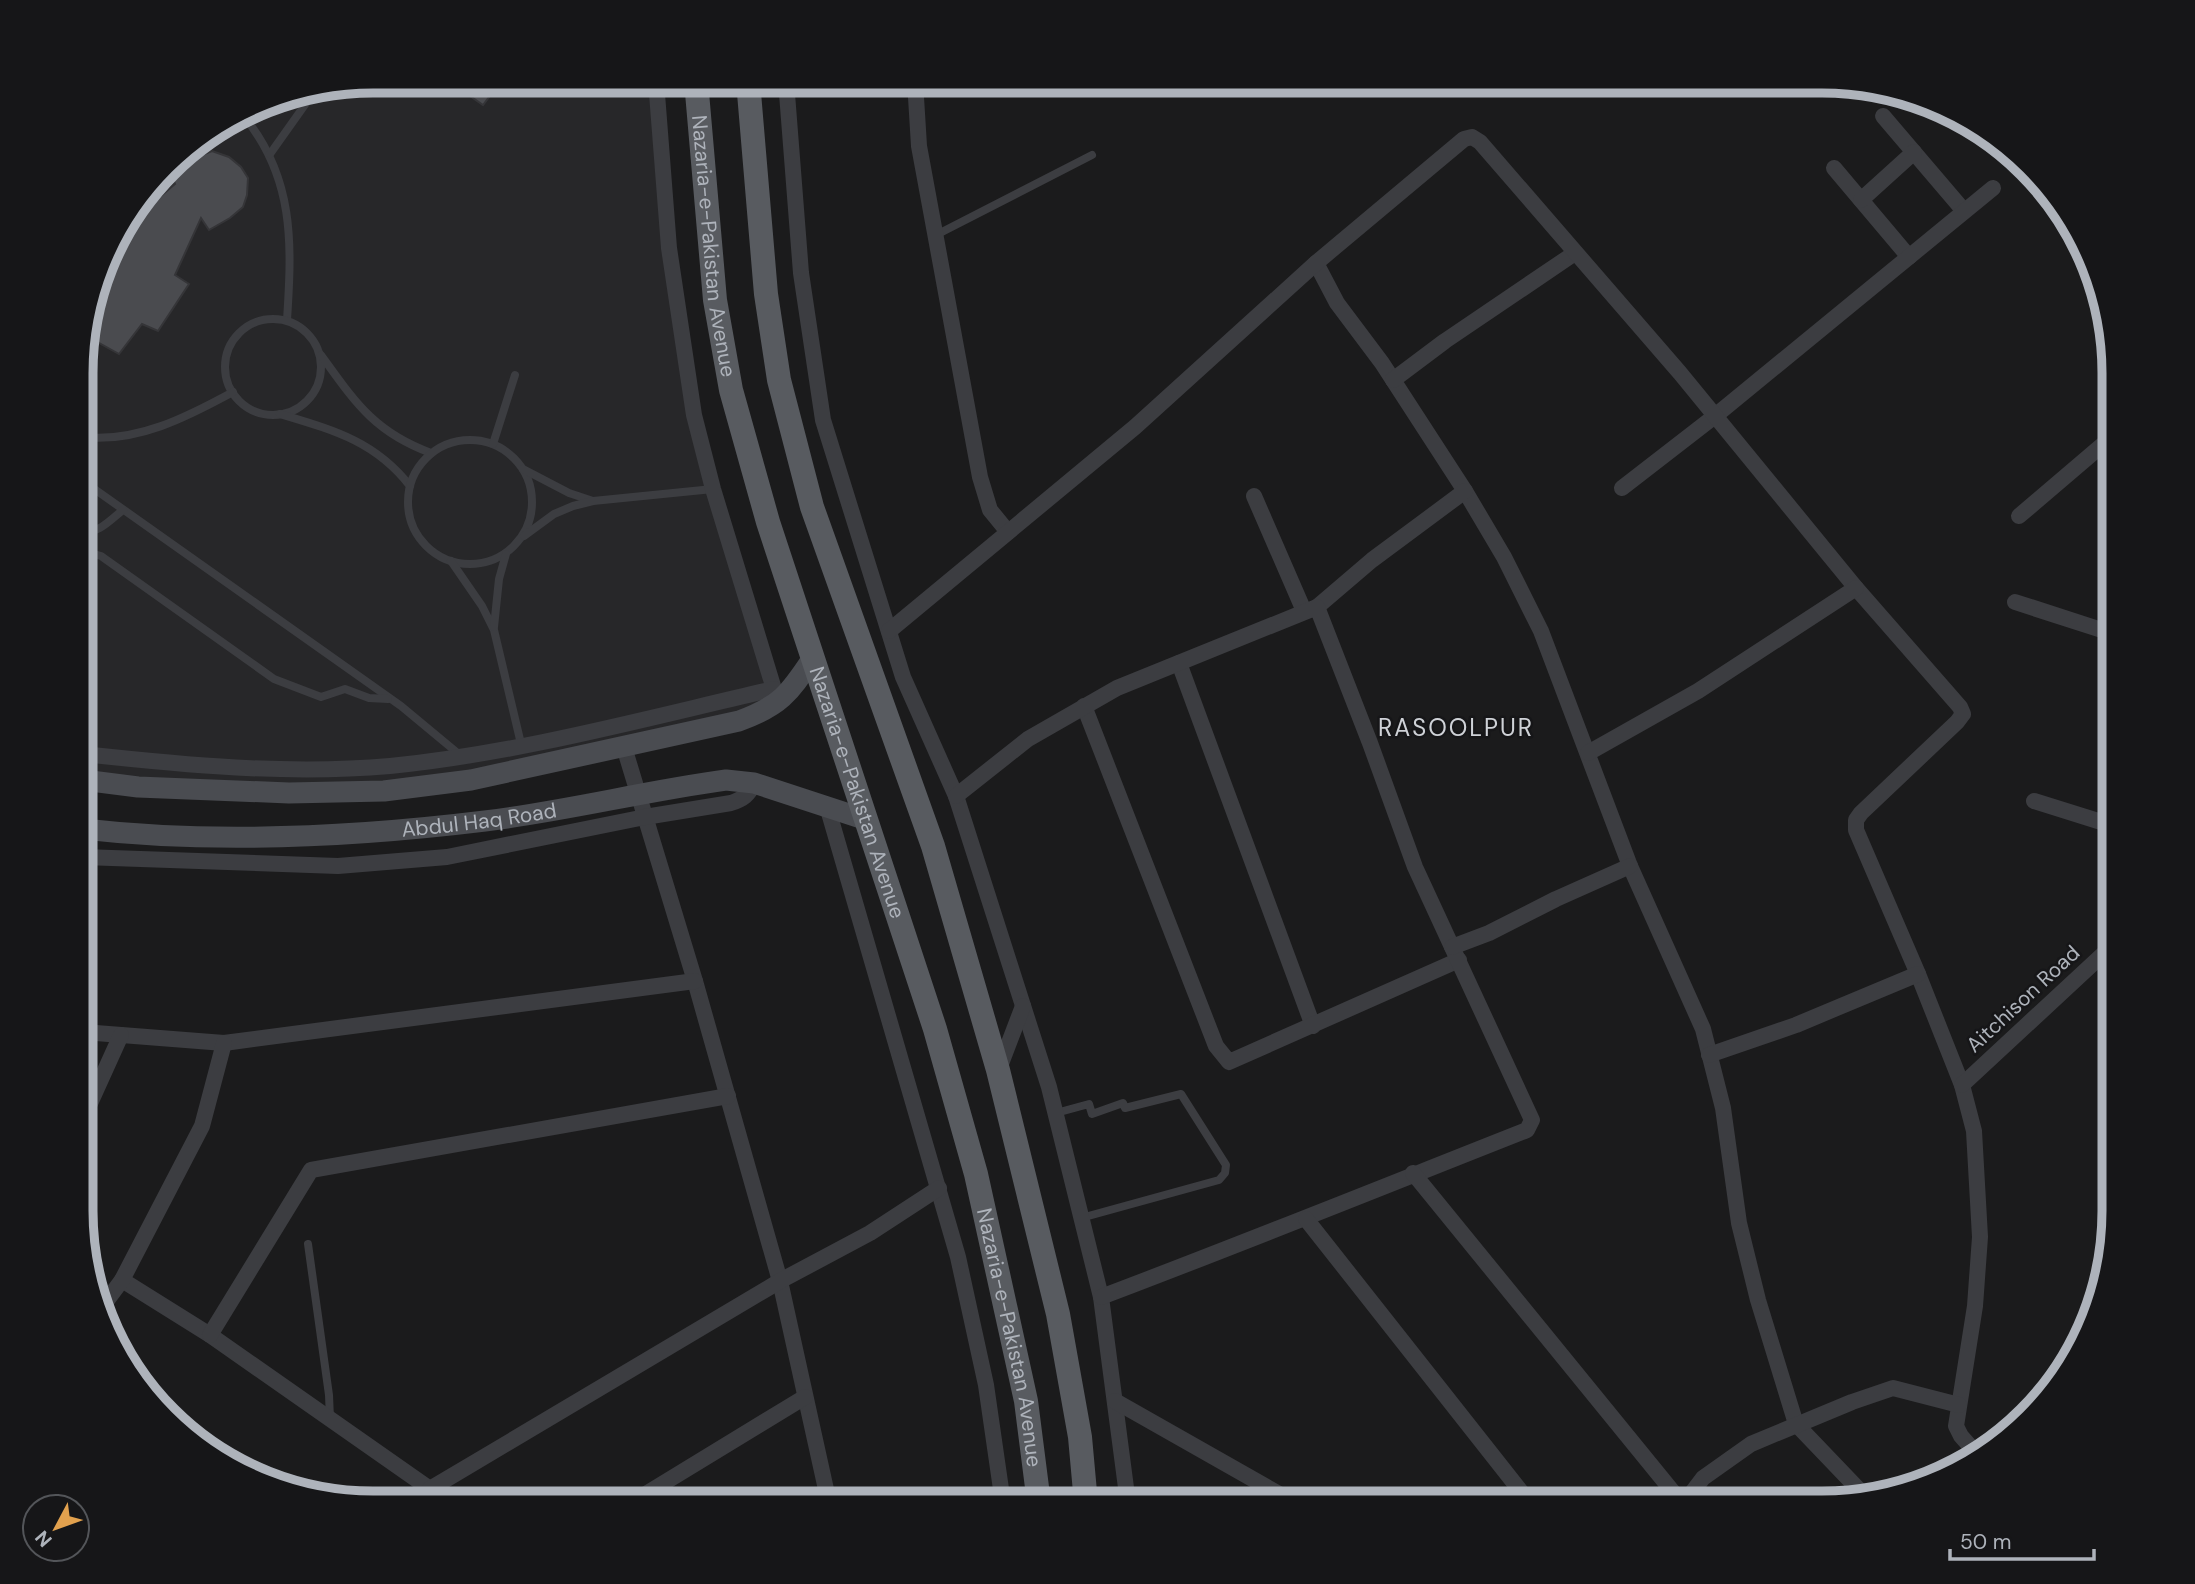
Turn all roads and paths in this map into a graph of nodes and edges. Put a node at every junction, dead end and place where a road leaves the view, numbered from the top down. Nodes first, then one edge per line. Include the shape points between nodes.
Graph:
1 (657, 93) edge
2 (697, 93) edge
3 (749, 93) edge
4 (787, 93) edge
5 (916, 93) edge
6 (308, 100) edge
7 (1883, 116) dead end
8 (248, 123) edge
9 (1914, 152) junction
10 (270, 154) junction
11 (1092, 155) dead end
12 (1834, 168) dead end
13 (1993, 188) dead end
14 (1861, 200) junction
15 (1964, 211) junction
16 (935, 236) junction
17 (1576, 253) junction
18 (1909, 257) junction
19 (1316, 263) junction
20 (287, 320) junction
21 (319, 353) junction
22 (515, 375) dead end
23 (1393, 380) junction
24 (233, 392) junction
25 (280, 414) junction
26 (1715, 416) junction
27 (93, 438) edge
28 (493, 444) junction
29 (2102, 445) edge
30 (431, 453) junction
31 (523, 469) junction
32 (410, 486) junction
33 (93, 488) edge
34 (1622, 488) dead end
35 (713, 489) junction
36 (1465, 491) junction
37 (1254, 496) dead end
38 (593, 501) junction
39 (123, 510) junction
40 (2019, 516) dead end
41 (93, 531) edge
42 (1008, 532) junction
43 (521, 538) junction
44 (93, 554) edge
45 (506, 554) junction
46 (451, 561) junction
47 (1856, 588) junction
48 (2015, 602) dead end
49 (1311, 609) junction
50 (494, 630) junction
51 (2102, 630) edge
52 (889, 631) junction
53 (813, 659) junction
54 (1179, 663) junction
55 (778, 694) junction
56 (391, 699) junction
57 (1084, 706) junction
58 (915, 707) junction
59 (888, 715) junction
60 (624, 747) junction
61 (1588, 753) junction
62 (93, 755) edge
63 (463, 757) junction
64 (524, 758) junction
65 (471, 780) junction
66 (93, 781) edge
67 (754, 783) junction
68 (638, 796) junction
69 (956, 796) junction
70 (2034, 801) dead end
71 (827, 806) junction
72 (645, 817) junction
73 (867, 820) junction
74 (2102, 822) edge
75 (93, 830) edge
76 (93, 857) edge
77 (1630, 866) junction
78 (1455, 954) junction
79 (2102, 955) edge
80 (1918, 974) junction
81 (695, 981) junction
82 (1023, 1006) junction
83 (1313, 1026) junction
84 (93, 1033) edge
85 (121, 1035) junction
86 (224, 1044) junction
87 (1709, 1055) junction
88 (998, 1070) junction
89 (1962, 1085) junction
90 (728, 1096) junction
91 (93, 1097) edge
92 (1056, 1113) junction
93 (1413, 1173) junction
94 (939, 1188) junction
95 (1082, 1218) junction
96 (1306, 1219) junction
97 (308, 1244) dead end
98 (122, 1280) junction
99 (780, 1281) junction
100 (1101, 1297) junction
101 (108, 1300) edge
102 (210, 1335) junction
103 (805, 1397) junction
104 (1115, 1401) junction
105 (1959, 1405) junction
106 (330, 1419) junction
107 (1796, 1424) junction
108 (1972, 1448) edge
109 (1858, 1489) edge
110 (419, 1491) edge
111 (433, 1491) edge
112 (651, 1491) edge
113 (826, 1491) edge
114 (1001, 1491) edge
115 (1037, 1491) edge
116 (1085, 1491) edge
117 (1126, 1491) edge
118 (1274, 1491) edge
119 (1521, 1491) edge
120 (1673, 1491) edge
121 (1693, 1491) edge

1 - 35 street via 669,248 694,415
2 - 53 main road, Nazaria-e-Pakistan Avenue via 715,300 732,390 768,522
3 - 59 main road via 766,294 779,380 813,507
4 - 52 street via 801,273 823,420
5 - 16 street via 919,146
6 - 10 lane
7 - 9 street
8 - 10 lane
9 - 14 street
9 - 15 street
10 - 20 lane via 289,222
11 - 16 lane
12 - 14 street
13 - 15 street
14 - 18 street
15 - 18 street
16 - 42 street via 981,477 990,510
17 - 19 street via 1472,137
17 - 23 street
17 - 26 street
18 - 26 street
19 - 23 street via 1337,303
19 - 42 street via 1135,427
20 - 21 lane via 307,333
20 - 24 lane via 261,320 239,333 225,368
21 - 25 lane via 321,367 314,393 305,403
21 - 30 lane via 380,427
22 - 28 lane
23 - 36 street
24 - 25 lane via 253,410
24 - 27 lane via 160,427 126,436
25 - 32 lane via 368,447 396,468
26 - 34 street
26 - 47 street
28 - 30 lane via 467,439
28 - 31 lane
29 - 40 street
30 - 32 lane
31 - 38 lane
31 - 43 lane via 532,507
32 - 46 lane via 408,509 416,531 430,549
33 - 39 lane
35 - 38 lane
35 - 55 street
36 - 49 street
36 - 61 street via 1541,631
37 - 49 street
38 - 43 lane via 554,514
39 - 41 lane
39 - 56 lane
42 - 52 street
43 - 45 lane
44 - 56 lane via 274,679 321,696 345,689 369,698
45 - 46 lane via 474,564
45 - 50 lane
46 - 50 lane
47 - 61 street via 1698,691
47 - 80 street via 1963,714 1856,820 1856,830
48 - 51 street
49 - 54 street
49 - 78 street
50 - 64 lane
52 - 58 street
53 - 55 main road, Abdul Haq Road
53 - 73 main road, Nazaria-e-Pakistan Avenue
54 - 57 street
54 - 83 street
55 - 60 main road, Abdul Haq Road via 762,713 739,721
55 - 64 street
56 - 63 lane
57 - 69 street via 1028,739
57 - 83 street via 1224,1059 1244,1057
58 - 59 street
58 - 69 street
59 - 88 main road via 933,846
60 - 64 main road, Abdul Haq Road
60 - 68 street
61 - 77 street
62 - 63 street via 295,769 387,766
63 - 64 street
63 - 65 street
64 - 65 main road, Abdul Haq Road
65 - 66 main road, Abdul Haq Road via 384,791 289,793
67 - 68 main road, Abdul Haq Road via 726,780
67 - 71 main road, Abdul Haq Road
67 - 72 street via 742,799 731,803
68 - 72 street
68 - 75 main road, Abdul Haq Road via 486,821 352,835 149,837
69 - 82 street
70 - 74 street
71 - 73 main road, Abdul Haq Road
71 - 94 street
72 - 76 street via 447,857 338,866
72 - 81 street
73 - 115 main road, Nazaria-e-Pakistan Avenue via 976,1174 1026,1401
77 - 78 street via 1556,899
77 - 87 street via 1703,1029
78 - 83 street
78 - 93 street via 1531,1126
79 - 89 street, Aitchison Road
80 - 87 street
80 - 89 street
81 - 86 street
81 - 90 street
82 - 88 street
82 - 92 street
84 - 85 street
85 - 86 street
85 - 91 street
86 - 98 street via 201,1126
87 - 107 street via 1723,1108 1739,1223
88 - 116 main road via 1058,1314
89 - 105 street via 1974,1131 1980,1237 1975,1306
90 - 99 street
90 - 102 street via 311,1170
92 - 95 street
92 - 95 lane via 1089,1104 1093,1114 1123,1103 1125,1108 1181,1094 1226,1165 1219,1180
93 - 96 street
93 - 120 street
94 - 99 street via 870,1233
94 - 114 street via 986,1385
95 - 100 street
96 - 100 street
96 - 119 street
97 - 106 lane
98 - 101 street
98 - 102 street
99 - 103 street
99 - 111 street
100 - 104 street
102 - 106 street
103 - 112 street
103 - 113 street
104 - 117 street
104 - 118 street
105 - 107 street via 1893,1388
105 - 108 street via 1956,1426
106 - 110 street
107 - 109 street
107 - 121 street via 1751,1444 1703,1478

